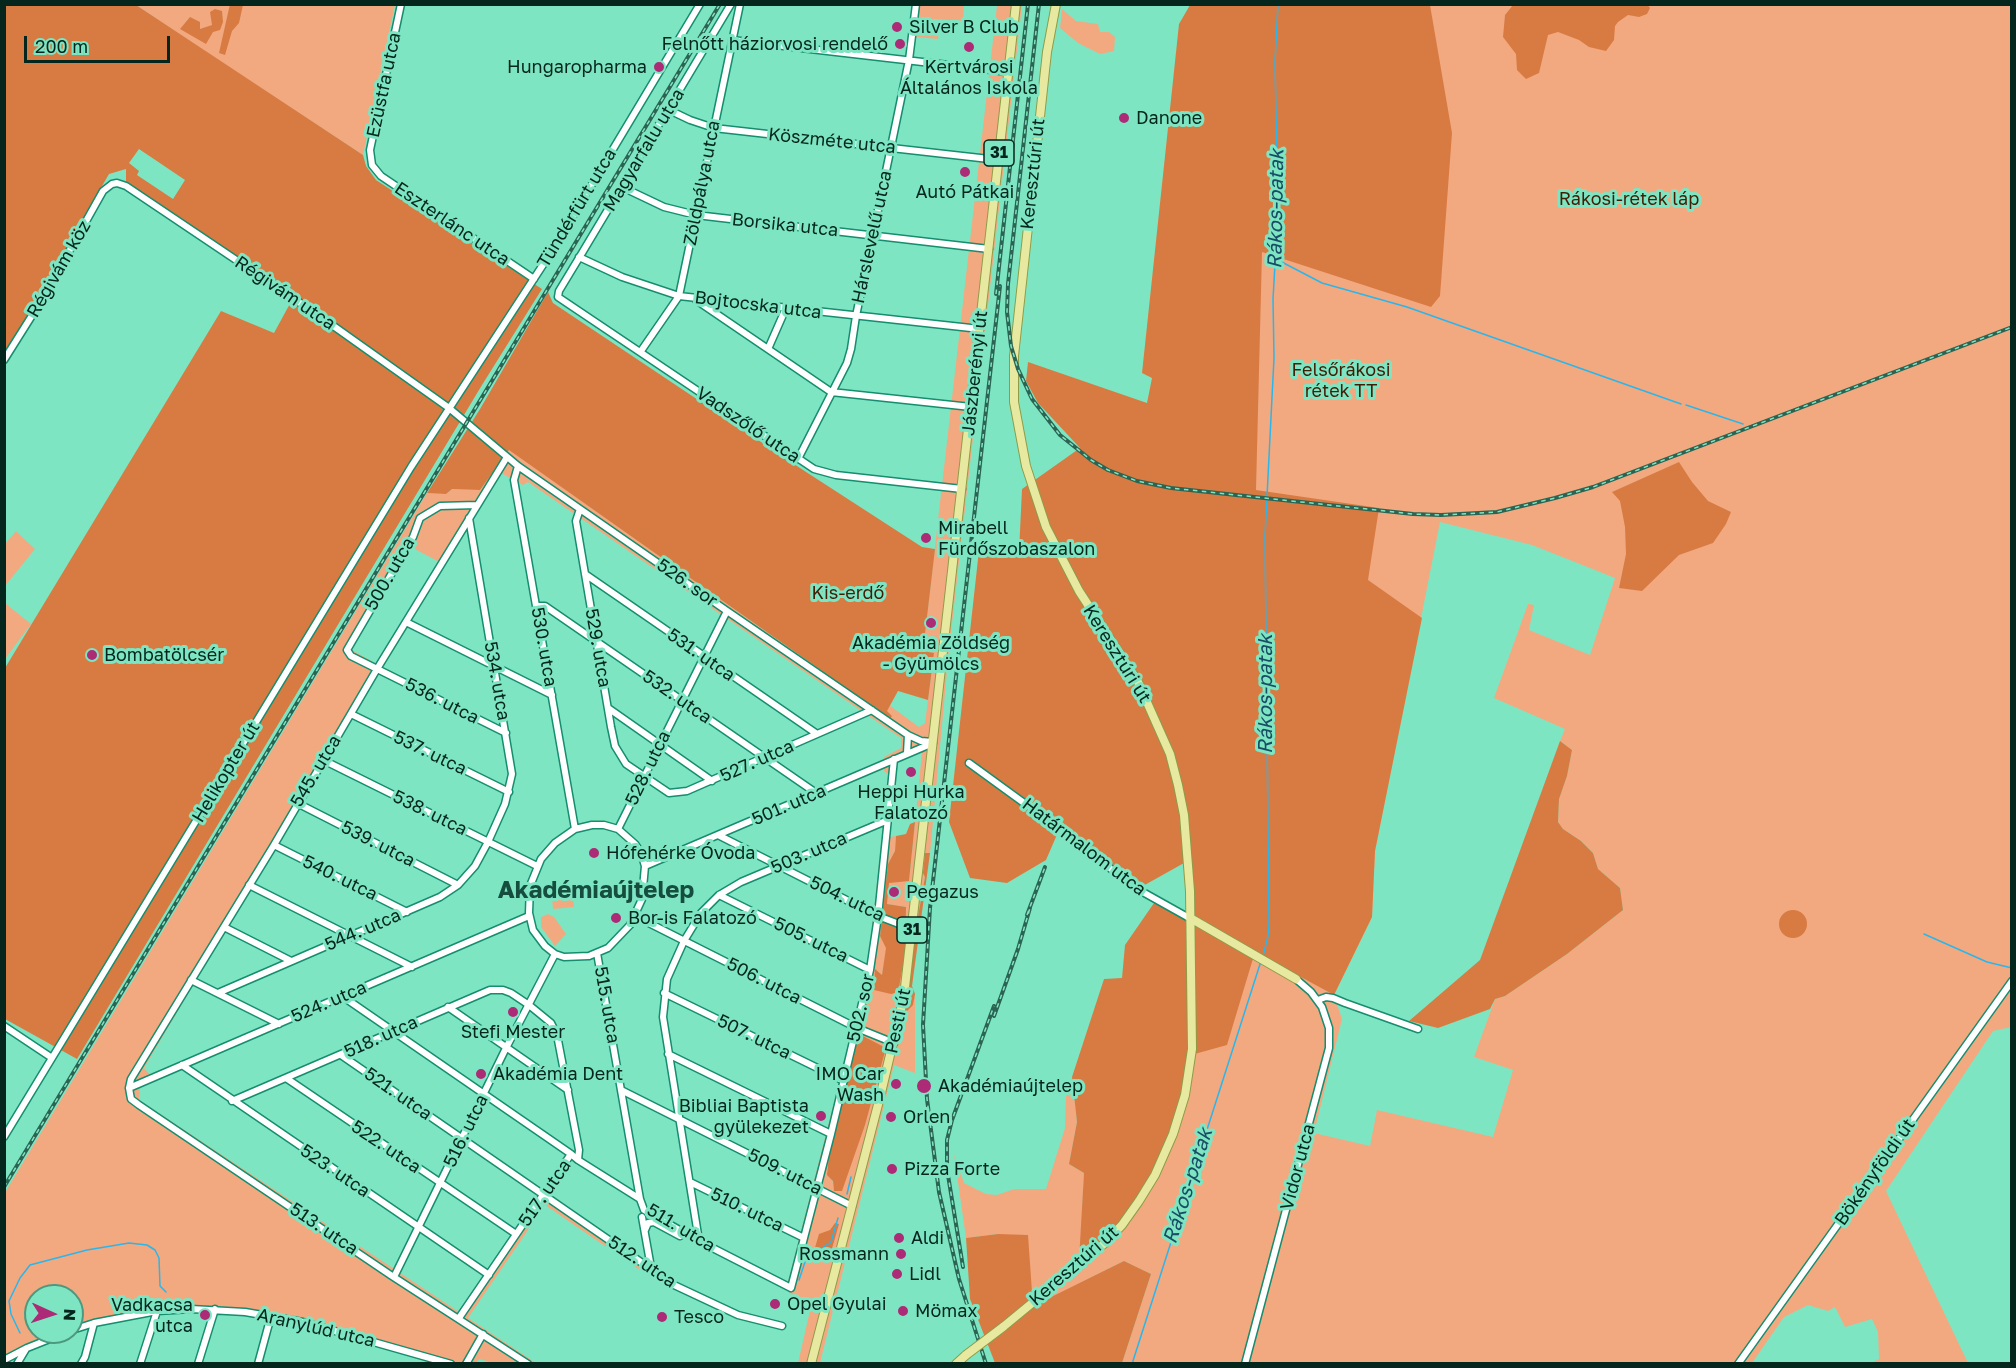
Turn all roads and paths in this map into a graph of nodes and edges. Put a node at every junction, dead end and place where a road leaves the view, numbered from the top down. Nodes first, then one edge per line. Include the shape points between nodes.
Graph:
1 (401, 4) edge
2 (700, 4) edge
3 (731, 4) edge
4 (740, 4) edge
5 (916, 4) edge
6 (1016, 4) edge
7 (1056, 4) edge
8 (732, 40) junction
9 (909, 60) junction
10 (1009, 72) junction
11 (669, 110) junction
12 (714, 128) junction
13 (891, 147) junction
14 (998, 160) junction
15 (372, 165) joint
16 (117, 183) joint
17 (622, 187) junction
18 (696, 215) junction
19 (873, 234) junction
20 (989, 249) junction
21 (579, 257) junction
22 (534, 279) junction
23 (679, 296) junction
24 (558, 297) joint
25 (693, 298) junction
26 (786, 308) junction
27 (856, 316) junction
28 (980, 329) junction
29 (768, 349) junction
30 (641, 351) junction
31 (4, 360) edge
32 (831, 392) junction
33 (971, 407) junction
34 (449, 408) junction
35 (507, 457) junction
36 (798, 459) junction
37 (518, 466) junction
38 (962, 489) junction
39 (477, 505) junction
40 (580, 508) junction
41 (469, 518) junction
42 (585, 574) junction
43 (537, 606) junction
44 (727, 610) junction
45 (406, 622) junction
46 (596, 641) junction
47 (704, 657) junction
48 (494, 665) junction
49 (377, 669) junction
50 (552, 695) junction
51 (682, 700) junction
52 (608, 708) junction
53 (872, 710) junction
54 (351, 714) junction
55 (506, 733) junction
56 (816, 734) junction
57 (908, 735) junction
58 (933, 742) junction
59 (660, 744) junction
60 (907, 753) junction
61 (765, 758) junction
62 (894, 759) junction
63 (323, 760) junction
64 (969, 763) dead end
65 (644, 776) junction
66 (712, 781) junction
67 (509, 792) junction
68 (816, 793) junction
69 (297, 803) junction
70 (888, 820) junction
71 (575, 829) junction
72 (618, 829) junction
73 (718, 835) junction
74 (488, 842) junction
75 (274, 845) junction
76 (537, 866) junction
77 (645, 866) junction
78 (779, 866) junction
79 (249, 885) junction
80 (458, 885) junction
81 (719, 895) junction
82 (407, 912) junction
83 (529, 916) junction
84 (635, 916) junction
85 (878, 916) junction
86 (1192, 920) junction
87 (1202, 926) junction
88 (224, 927) junction
89 (912, 929) junction
90 (349, 937) junction
91 (1192, 938) junction
92 (684, 941) junction
93 (597, 953) junction
94 (555, 954) junction
95 (291, 961) junction
96 (412, 967) junction
97 (870, 970) junction
98 (1296, 979) joint
99 (191, 980) junction
100 (2012, 981) edge
101 (218, 993) junction
102 (664, 993) junction
103 (342, 996) junction
104 (1318, 1000) junction
105 (529, 1005) junction
106 (448, 1007) junction
107 (279, 1024) junction
108 (4, 1026) edge
109 (857, 1028) junction
110 (1418, 1029) dead end
111 (393, 1032) junction
112 (894, 1043) junction
113 (506, 1048) junction
114 (668, 1054) junction
115 (341, 1055) junction
116 (52, 1058) junction
117 (182, 1065) junction
118 (286, 1078) junction
119 (844, 1081) junction
120 (129, 1088) junction
121 (568, 1090) junction
122 (621, 1090) junction
123 (484, 1095) junction
124 (232, 1101) junction
125 (679, 1118) junction
126 (831, 1134) junction
127 (4, 1137) edge
128 (463, 1140) junction
129 (571, 1154) junction
130 (578, 1160) junction
131 (690, 1182) junction
132 (440, 1184) junction
133 (817, 1188) junction
134 (544, 1195) junction
135 (640, 1200) junction
136 (852, 1206) junction
137 (642, 1217) dead end
138 (418, 1228) junction
139 (644, 1230) junction
140 (516, 1234) junction
141 (680, 1236) dead end
142 (804, 1238) junction
143 (699, 1241) junction
144 (648, 1268) junction
145 (489, 1275) junction
146 (394, 1277) junction
147 (791, 1288) joint
148 (215, 1310) junction
149 (157, 1311) junction
150 (271, 1316) junction
151 (459, 1318) junction
152 (94, 1323) junction
153 (84, 1326) edge
154 (782, 1326) dead end
155 (483, 1334) junction
156 (37, 1344) edge
157 (27, 1348) junction
158 (4, 1360) edge
159 (17, 1364) edge
160 (81, 1364) edge
161 (140, 1364) edge
162 (198, 1364) edge
163 (258, 1364) edge
164 (452, 1364) edge
165 (466, 1364) edge
166 (528, 1364) edge
167 (811, 1364) edge
168 (956, 1364) edge
169 (1245, 1364) edge
170 (1738, 1364) edge

1 - 15 street, Ezüstfa utca via 370,150
2 - 22 street, Tündérfürt utca
3 - 11 street, Magyarfalu utca
4 - 8 street, Zöldpálya utca
5 - 9 street, Hárslevelű utca
6 - 10 main road, Jászberényi út / 31
7 - 86 main road, Keresztúri út via 1047,52 1014,356 1014,402 1026,466 1050,535 1083,599 1138,682 1170,754 1184,815
8 - 9 street
8 - 12 street, Zöldpálya utca
9 - 10 street
9 - 13 street, Hárslevelű utca
10 - 14 main road, Jászberényi út / 31
11 - 12 street, Köszméte utca
11 - 17 street, Magyarfalu utca
12 - 13 street, Köszméte utca
12 - 18 street, Zöldpálya utca
13 - 14 street, Köszméte utca
13 - 19 street, Hárslevelű utca
14 - 20 main road, Jászberényi út / 31
15 - 22 street, Eszterlánc utca via 381,176
16 - 31 street, Régivám köz via 103,191
16 - 34 street, Régivám utca via 218,247
17 - 18 street, Borsika utca via 664,207
17 - 21 street, Magyarfalu utca
18 - 19 street, Borsika utca
18 - 23 street, Zöldpálya utca
19 - 20 street, Borsika utca
19 - 27 street, Hárslevelű utca
20 - 28 main road, Jászberényi út / 31
21 - 23 street, Bojtocska utca via 622,277
21 - 24 street, Magyarfalu utca
22 - 34 street, Tündérfürt utca
23 - 25 street, Bojtocska utca
23 - 30 street, Zöldpálya utca
24 - 30 street, Vadszőlő utca
25 - 26 street, Bojtocska utca
25 - 29 street
26 - 27 street, Bojtocska utca
26 - 29 street
27 - 28 street, Bojtocska utca
27 - 32 street, Hárslevelű utca via 847,363
28 - 33 main road, Jászberényi út / 31
29 - 32 street
30 - 36 street, Vadszőlő utca
32 - 33 street
32 - 36 street, Hárslevelű utca
33 - 38 main road, Jászberényi út / 31
34 - 35 street, 526. sor
34 - 116 street, Helikopter út
35 - 37 street, 526. sor
35 - 39 street, 545. utca
36 - 38 street, Vadszőlő utca via 814,469 836,475
37 - 40 street, 526. sor
37 - 43 street, 530. utca via 514,480
38 - 58 main road, Jászberényi út / 31
39 - 41 street, 545. utca
39 - 49 street, 500. utca via 440,506 420,518 413,537 348,646 351,656
40 - 42 street, 529. utca via 576,521
40 - 44 street, 526. sor
41 - 45 street, 545. utca
41 - 48 street, 534. utca
42 - 46 street, 529. utca
42 - 47 street, 531. utca
43 - 46 street, 532. utca via 545,606
43 - 50 street, 530. utca
44 - 47 street, 528. utca
44 - 53 street, 526. sor
45 - 48 street
45 - 49 street, 545. utca
46 - 51 street, 532. utca
46 - 52 street, 529. utca
47 - 51 street, 528. utca
47 - 56 street, 531. utca
48 - 50 street
48 - 55 street, 534. utca
49 - 54 street, 545. utca
49 - 55 street, 536. utca
50 - 71 street, 530. utca
51 - 59 street, 528. utca
51 - 61 street, 532. utca
52 - 59 street
52 - 65 street, 529. utca via 615,746 626,764
53 - 56 street, 527. utca
53 - 57 street, 526. sor
54 - 63 street, 545. utca
54 - 67 street, 537. utca
55 - 67 street, 534. utca via 512,774
56 - 61 street, 527. utca
57 - 58 street, 526. sor
57 - 60 street
58 - 60 street, 501. utca
58 - 89 main road, Pesti út / 31
59 - 65 street, 528. utca
59 - 66 street
60 - 62 street, 501. utca
61 - 66 street, 527. utca
61 - 68 street, 532. utca
62 - 68 street, 501. utca
62 - 70 street, 502. sor
63 - 69 street, 545. utca
63 - 74 street, 538. utca
64 - 86 street, Határmalom utca via 1132,886
65 - 66 street, 527. utca via 669,793
65 - 72 street, 528. utca
67 - 74 street, 534. utca
68 - 73 street, 501. utca
69 - 75 street, 545. utca
69 - 80 street, 539. utca
70 - 78 street, 503. utca
70 - 85 street, 502. sor
71 - 72 street via 604,825
71 - 76 street via 555,843
72 - 77 street via 635,844
73 - 77 street, 501. utca
73 - 78 street, 504. utca
74 - 76 street, 538. utca
74 - 80 street, 544. utca via 475,866
75 - 79 street, 545. utca
75 - 82 street, 540. utca
76 - 83 street via 530,886
77 - 84 street via 642,899
78 - 81 street, 503. utca
78 - 85 street, 504. utca
79 - 88 street, 545. utca
79 - 90 street
80 - 82 street, 544. utca
81 - 92 street, 503. utca via 701,913
81 - 97 street, 505. utca
82 - 90 street, 544. utca
83 - 94 street via 539,939
83 - 96 street, 524. utca
84 - 92 street, 506. utca
84 - 93 street via 615,942
85 - 89 street, 504. utca
85 - 97 street, 502. sor
86 - 87 main road, Határmalom utca
86 - 91 main road, Keresztúri út
87 - 91 main road via 1194,929
87 - 98 main road, Határmalom utca
88 - 95 street
88 - 99 street, 545. utca
89 - 112 main road, Pesti út / 31
90 - 95 street, 544. utca
90 - 96 street
91 - 168 main road, Keresztúri út, bridge via 1189,1070 1181,1113 1155,1175 1122,1225 1105,1243
92 - 102 street, 503. utca
92 - 109 street, 506. utca
93 - 94 street via 575,958
93 - 122 street, 515. utca
94 - 105 street, 516. utca
95 - 101 street, 544. utca
96 - 103 street, 524. utca
97 - 109 street, 502. sor
98 - 104 street, Vidor utca
99 - 101 street
99 - 120 street, 545. utca
100 - 170 street, Bökényföldi út
101 - 107 street
102 - 114 street, 503. utca
102 - 119 street, 507. utca
103 - 107 street, 524. utca
103 - 111 street
104 - 110 street via 1333,998
104 - 169 street, Vidor utca via 1329,1028 1328,1054
105 - 106 street, 518. utca via 511,993 490,990
105 - 113 street, 516. utca
105 - 121 street, 517. utca via 556,1031
106 - 111 street, 518. utca
106 - 113 street
107 - 117 street, 524. utca
108 - 116 street
109 - 112 street, 506. utca
109 - 119 street, 502. sor
111 - 115 street, 518. utca
111 - 123 street
112 - 136 main road, Pesti út / 31
113 - 121 street
113 - 123 street, 516. utca
114 - 125 street, 503. utca
114 - 126 street
115 - 118 street, 518. utca
115 - 128 street, 521. utca
116 - 127 street, Helikopter út
117 - 120 street, 524. utca
117 - 124 street, 523. utca
118 - 124 street, 518. utca
118 - 132 street, 522. utca
119 - 126 street, 502. sor
120 - 146 street, 513. utca via 131,1099 139,1105
121 - 130 street, 517. utca
122 - 125 street, 509. utca
122 - 135 street, 515. utca
123 - 128 street, 516. utca
123 - 129 street
124 - 138 street, 523. utca
125 - 131 street, 503. utca
125 - 133 street, 509. utca
126 - 133 street, 502. sor
128 - 132 street, 516. utca
128 - 134 street, 521. utca
129 - 130 street, 517. utca
129 - 134 street, 517. utca
130 - 135 street, 511. utca
131 - 142 street, 510. utca
131 - 143 street, 503. utca
132 - 138 street, 516. utca
132 - 140 street, 522. utca
133 - 136 street, 509. utca
133 - 142 street, 502. sor
134 - 140 street, 517. utca
134 - 144 street, 512. utca
135 - 143 street, 511. utca via 644,1210
136 - 167 main road, Pesti út / 31
137 - 139 street
138 - 145 street, 523. utca
138 - 146 street, 516. utca
139 - 141 street, 511. utca via 654,1221
139 - 144 street
140 - 145 street, 517. utca
142 - 147 street, 502. sor
143 - 147 street, 511. utca
144 - 154 street, 512. utca via 674,1286 738,1315
145 - 151 street, 517. utca
146 - 151 street, 513. utca
148 - 149 street, Aranylúd utca
148 - 150 street, Aranylúd utca
148 - 162 street
149 - 152 street, Aranylúd utca
149 - 161 street
150 - 163 street
150 - 164 street, Aranylúd utca
151 - 155 street, 513. utca
152 - 153 street, Aranylúd utca
152 - 160 street
155 - 165 street
155 - 166 street, 513. utca
156 - 157 street
157 - 158 street
157 - 159 street

